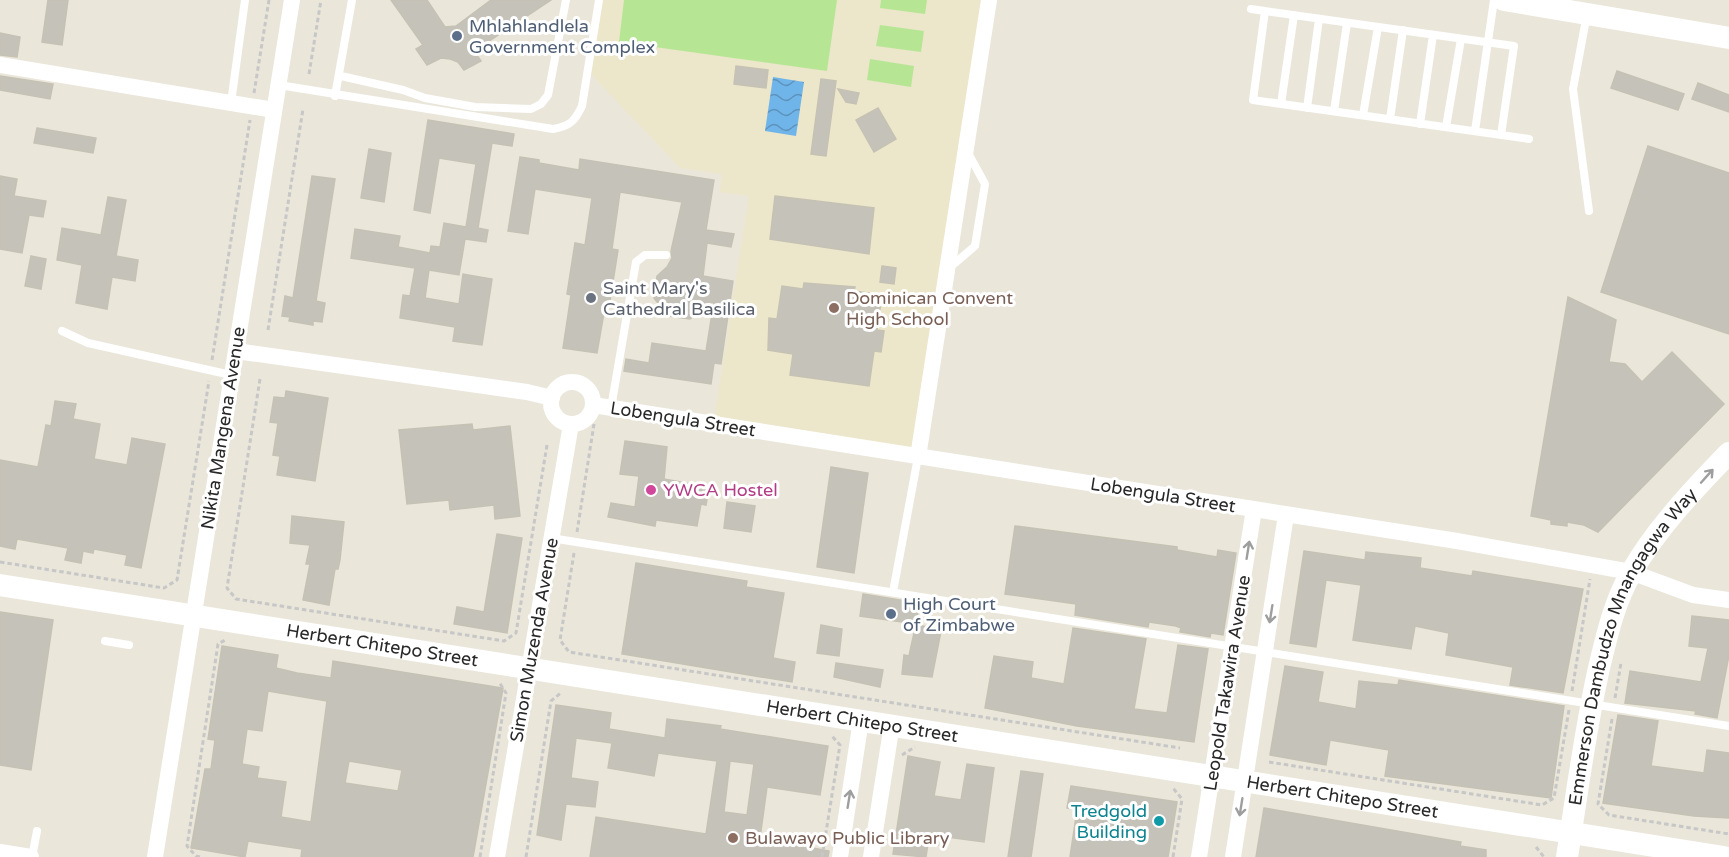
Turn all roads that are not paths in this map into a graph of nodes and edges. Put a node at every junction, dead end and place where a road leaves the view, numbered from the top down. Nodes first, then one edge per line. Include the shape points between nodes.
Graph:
1 (245, 0) edge
2 (292, 0) edge
3 (352, 0) edge
4 (566, 0) edge
5 (599, 0) edge
6 (989, 0) edge
7 (1494, 0) edge
8 (1504, 0) edge
9 (1251, 9) dead end
10 (1265, 11) junction
11 (1587, 14) junction
12 (1294, 15) junction
13 (1319, 19) junction
14 (1347, 23) junction
15 (1378, 27) junction
16 (1403, 30) junction
17 (1433, 35) junction
18 (1729, 38) edge
19 (1461, 39) junction
20 (1488, 42) junction
21 (0, 65) edge
22 (341, 76) junction
23 (279, 85) junction
24 (335, 96) junction
25 (231, 103) junction
26 (1281, 104) junction
27 (1307, 108) junction
28 (274, 110) junction
29 (1334, 111) junction
30 (1363, 116) junction
31 (1390, 119) junction
32 (1420, 123) junction
33 (1446, 127) junction
34 (1475, 131) junction
35 (1501, 135) junction
36 (1529, 139) dead end
37 (965, 147) junction
38 (1589, 211) dead end
39 (666, 255) dead end
40 (946, 271) junction
41 (62, 331) dead end
42 (236, 351) junction
43 (231, 375) junction
44 (552, 398) junction
45 (593, 405) junction
46 (611, 408) junction
47 (571, 424) junction
48 (1729, 453) edge
49 (918, 456) junction
50 (1254, 509) junction
51 (1286, 515) junction
52 (551, 538) junction
53 (1631, 572) junction
54 (0, 585) edge
55 (893, 592) junction
56 (1729, 600) edge
57 (193, 616) junction
58 (105, 641) dead end
59 (129, 645) dead end
60 (1233, 646) junction
61 (1265, 651) junction
62 (529, 670) junction
63 (1592, 702) junction
64 (861, 720) junction
65 (892, 724) junction
66 (1729, 726) edge
67 (1212, 776) junction
68 (1245, 781) junction
69 (37, 831) dead end
70 (1571, 832) junction
71 (0, 852) edge
72 (32, 857) edge
73 (155, 857) edge
74 (497, 857) edge
75 (840, 857) edge
76 (871, 857) edge
77 (1199, 857) edge
78 (1233, 857) edge
79 (1567, 857) edge
80 (1724, 857) edge

1 - 25 lane
2 - 23 street, Nikita Mangena Avenue
3 - 22 lane
4 - 22 lane via 548,95 531,109 464,106
5 - 24 lane via 582,106 575,121 565,127 553,129
6 - 37 street
7 - 20 lane
8 - 11 street
9 - 10 lane
10 - 12 lane
10 - 26 lane via 1253,100
11 - 18 street
11 - 38 lane via 1572,89
12 - 13 lane
12 - 26 lane
13 - 14 lane
13 - 27 lane
14 - 15 lane
14 - 29 lane
15 - 16 lane
15 - 30 lane
16 - 17 lane
16 - 31 lane
17 - 19 lane
17 - 32 lane
19 - 20 lane
19 - 33 lane
20 - 34 lane
20 - 35 lane via 1514,46
21 - 25 street
22 - 24 lane
23 - 24 lane
23 - 28 street, Nikita Mangena Avenue
25 - 28 street
26 - 27 lane
27 - 29 lane
28 - 42 street, Nikita Mangena Avenue
29 - 30 lane
30 - 31 lane
31 - 32 lane
32 - 33 lane
33 - 34 lane
34 - 35 lane
35 - 36 lane
37 - 40 street
37 - 40 lane via 985,184 975,246
39 - 46 lane via 645,255 636,262
40 - 49 street
41 - 43 lane via 88,343
42 - 43 street, Nikita Mangena Avenue
42 - 44 street
43 - 57 street, Nikita Mangena Avenue
44 - 45 street, Lobengula Street via 562,384 571,382 587,388
44 - 47 street via 555,416
45 - 46 street, Lobengula Street
45 - 47 street, Lobengula Street via 586,419
46 - 49 street, Lobengula Street
47 - 52 street, Simon Muzenda Avenue
53 -> 48 street, Emmerson Dambudzo Mnangagwa Way via 1670,519
49 - 50 street, Lobengula Street
49 - 55 lane
50 - 51 street, Lobengula Street
60 -> 50 street, Leopold Takawira Avenue
51 - 53 street, Lobengula Street
51 -> 61 street, Leopold Takawira Avenue
52 - 55 lane
52 - 62 street, Simon Muzenda Avenue
53 - 56 street, Lobengula Street via 1693,595
53 - 63 street, Emmerson Dambudzo Mnangagwa Way via 1609,626
54 - 57 street, Herbert Chitepo Street
55 - 60 lane
57 - 62 street, Herbert Chitepo Street
57 - 73 street, Nikita Mangena Avenue
58 - 59 lane
60 - 61 lane
60 - 67 street, Leopold Takawira Avenue
61 - 63 lane
61 - 68 street, Leopold Takawira Avenue
62 - 64 street, Herbert Chitepo Street
62 - 74 street, Simon Muzenda Avenue
63 - 66 lane
63 - 70 street, Emmerson Dambudzo Mnangagwa Way
64 - 65 street, Herbert Chitepo Street
75 -> 64 street
65 - 67 street, Herbert Chitepo Street
65 - 76 street
67 - 68 street, Herbert Chitepo Street
67 - 77 street, Leopold Takawira Avenue
68 - 70 street, Herbert Chitepo Street
68 -> 78 street, Leopold Takawira Avenue
69 - 72 lane
70 - 79 street, Emmerson Dambudzo Mnangagwa Way
70 - 80 street, Herbert Chitepo Street
71 - 72 street

